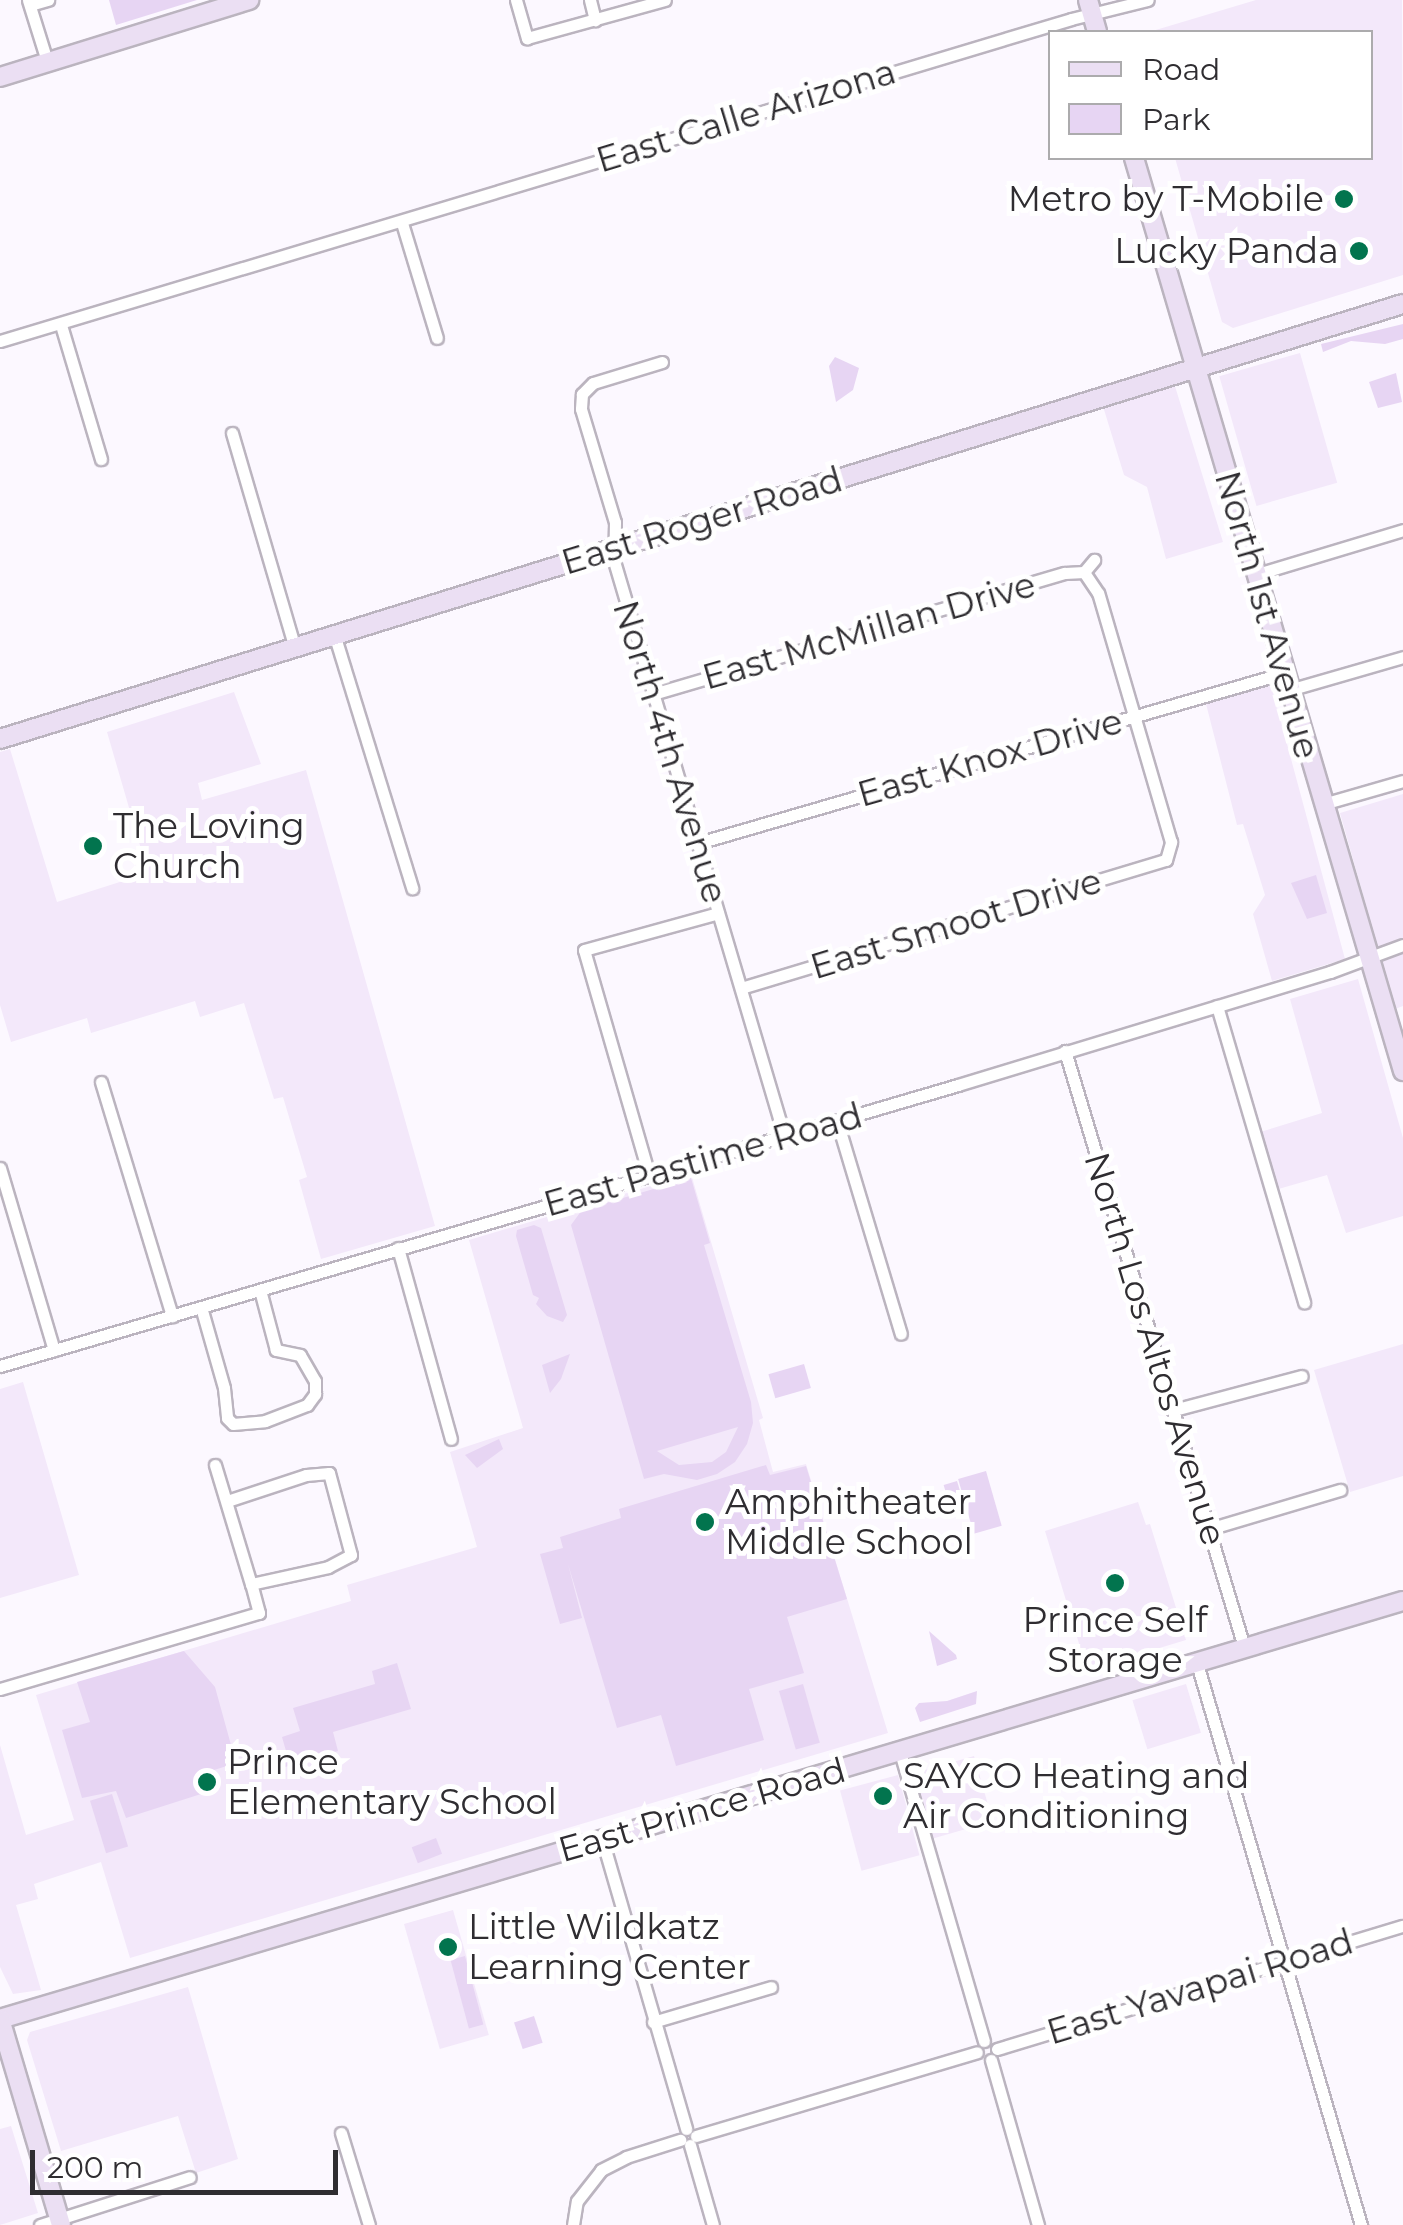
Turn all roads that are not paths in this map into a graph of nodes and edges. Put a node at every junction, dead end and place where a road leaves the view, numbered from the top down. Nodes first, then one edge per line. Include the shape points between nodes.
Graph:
1 (48, 0) edge
2 (249, 0) edge
3 (516, 0) edge
4 (590, 0) edge
5 (665, 0) edge
6 (1148, 0) edge
7 (29, 3) edge
8 (1093, 16) edge
9 (595, 20) junction
10 (47, 62) junction
11 (0, 77) edge
12 (1135, 160) edge
13 (402, 224) junction
14 (1403, 304) edge
15 (61, 325) junction
16 (437, 338) dead end
17 (0, 341) edge
18 (662, 362) dead end
19 (1196, 368) junction
20 (232, 433) dead end
21 (101, 459) dead end
22 (1403, 530) edge
23 (616, 548) junction
24 (1094, 560) dead end
25 (1084, 572) junction
26 (1254, 574) junction
27 (335, 636) junction
28 (295, 648) junction
29 (1403, 657) edge
30 (1287, 682) junction
31 (653, 694) junction
32 (1135, 716) junction
33 (0, 739) edge
34 (1403, 781) edge
35 (1323, 804) junction
36 (698, 844) junction
37 (412, 888) dead end
38 (718, 912) junction
39 (1403, 945) edge
40 (1370, 959) junction
41 (740, 988) junction
42 (1217, 1006) junction
43 (1065, 1051) junction
44 (1403, 1071) edge
45 (101, 1082) dead end
46 (837, 1121) junction
47 (784, 1135) junction
48 (0, 1168) edge
49 (649, 1175) junction
50 (398, 1248) junction
51 (260, 1290) junction
52 (1304, 1302) dead end
53 (201, 1307) junction
54 (172, 1316) junction
55 (901, 1334) dead end
56 (54, 1350) junction
57 (0, 1366) edge
58 (1302, 1376) dead end
59 (1174, 1410) junction
60 (451, 1439) dead end
61 (215, 1466) dead end
62 (1340, 1490) dead end
63 (226, 1501) junction
64 (1209, 1529) junction
65 (251, 1584) junction
66 (1403, 1601) edge
67 (1244, 1647) junction
68 (1196, 1660) junction
69 (0, 1689) edge
70 (900, 1752) junction
71 (602, 1839) junction
72 (1403, 1926) edge
73 (1283, 1963) junction
74 (771, 1987) dead end
75 (0, 2019) edge
76 (653, 2022) junction
77 (981, 2047) junction
78 (994, 2054) junction
79 (341, 2133) dead end
80 (688, 2138) junction
81 (190, 2177) dead end
82 (59, 2222) edge
83 (40, 2225) edge
84 (369, 2225) edge
85 (573, 2225) edge
86 (714, 2225) edge
87 (1038, 2225) edge
88 (1362, 2225) edge

1 - 7 street
2 - 10 main road
3 - 9 street via 527,38
4 - 9 street
5 - 9 street
6 - 8 street
7 - 10 street
8 - 13 street, East Calle Arizona
10 - 11 main road
12 - 19 main road, North 1st Avenue
13 - 15 street, East Calle Arizona
13 - 16 street
14 - 19 main road, East Roger Road
15 - 17 street, East Calle Arizona
15 - 21 street
18 - 23 street, North 4th Avenue via 601,379 580,400 615,522
19 - 23 main road, East Roger Road
19 - 26 main road, North 1st Avenue
20 - 28 street
22 - 26 street
23 - 27 main road, East Roger Road
23 - 31 street, North 4th Avenue via 614,562
24 - 25 street
25 - 31 street, East McMillan Drive
25 - 32 street via 1098,593
26 - 30 main road, North 1st Avenue
27 - 28 main road, East Roger Road
27 - 37 street
28 - 33 main road, East Roger Road
29 - 30 street, East Knox Drive
30 - 32 street, East Knox Drive
30 - 35 main road, North 1st Avenue
31 - 36 street, North 4th Avenue
32 - 36 street, East Knox Drive
32 - 41 street, East Smoot Drive via 1172,856
34 - 35 street
35 - 40 main road, North 1st Avenue
36 - 38 street, North 4th Avenue
38 - 41 street, North 4th Avenue
38 - 49 street via 584,950
39 - 40 street, East Pastime Road
40 - 42 street, East Pastime Road
40 - 44 main road, North 1st Avenue
41 - 47 street, North 4th Avenue
42 - 43 street, East Pastime Road
42 - 52 street
43 - 46 street, East Pastime Road
43 - 59 street, North Los Altos Avenue
45 - 54 street
46 - 47 street, East Pastime Road
46 - 55 street
47 - 49 street, East Pastime Road
48 - 56 street
49 - 50 street, East Pastime Road
50 - 51 street, East Pastime Road
50 - 60 street
51 - 53 street, East Pastime Road
51 - 53 street via 276,1350 300,1355 315,1394 308,1404 265,1421 234,1424 227,1418
53 - 54 street, East Pastime Road
54 - 56 street, East Pastime Road
56 - 57 street, East Pastime Road
58 - 59 street
59 - 64 street, North Los Altos Avenue
61 - 63 street
62 - 64 street
63 - 65 street
63 - 65 street via 306,1474 329,1473 350,1556
64 - 67 street, North Los Altos Avenue
65 - 69 street via 259,1613
66 - 67 main road, East Prince Road
67 - 68 main road, East Prince Road
68 - 70 main road, East Prince Road
68 - 73 street
70 - 71 main road, East Prince Road
70 - 77 street
71 - 75 main road, East Prince Road
71 - 76 street
72 - 73 street, East Yavapai Road
73 - 78 street, East Yavapai Road
73 - 88 street
74 - 76 street
75 - 82 main road
76 - 80 street
77 - 78 street via 984,2060
77 - 80 street
78 - 87 street
79 - 84 street
80 - 85 street via 601,2170 577,2201
80 - 86 street
81 - 82 street
82 - 83 street

